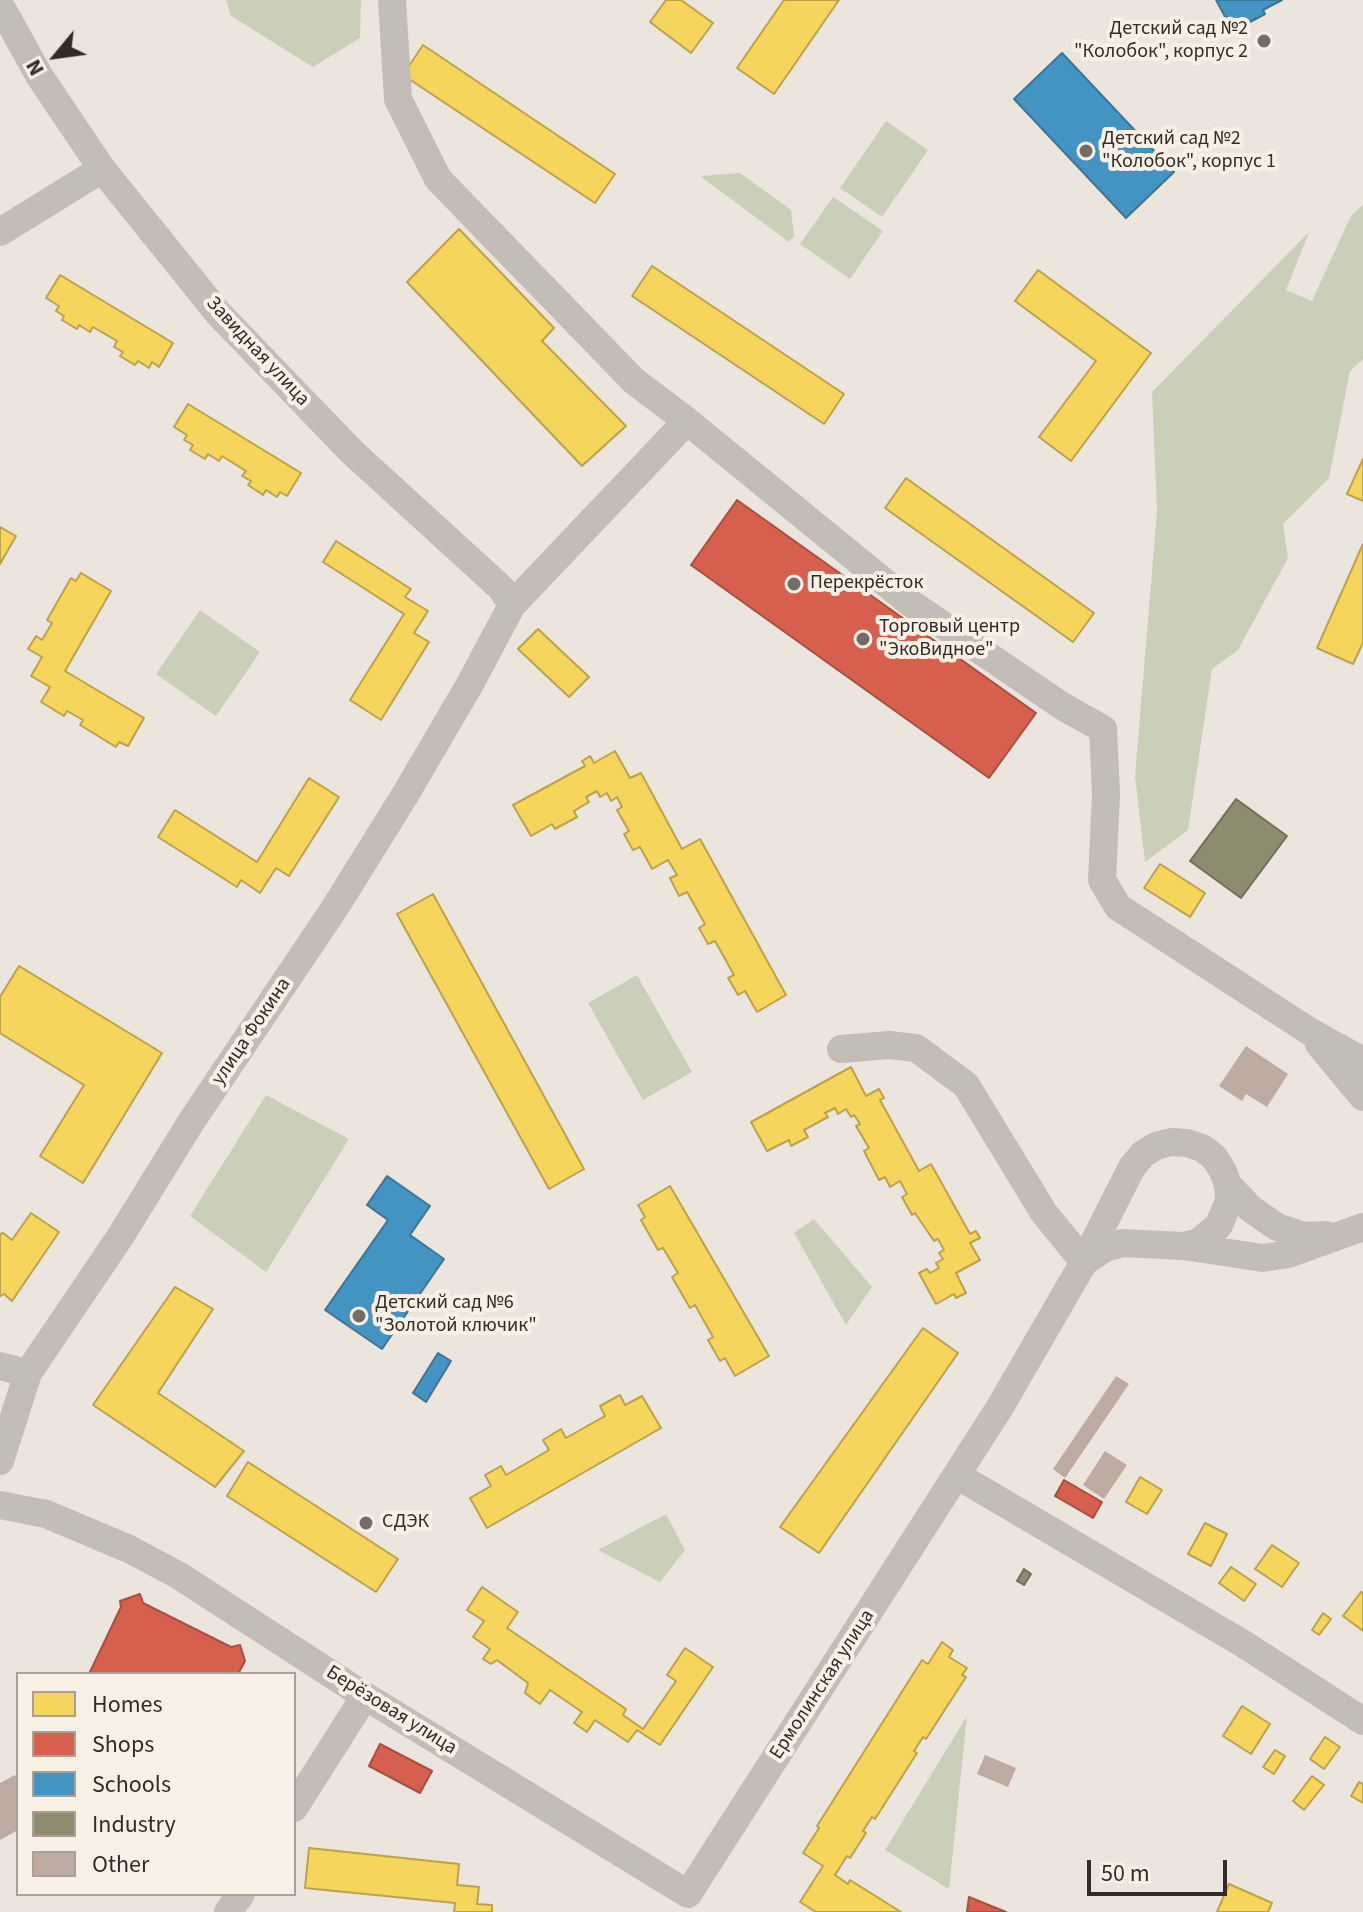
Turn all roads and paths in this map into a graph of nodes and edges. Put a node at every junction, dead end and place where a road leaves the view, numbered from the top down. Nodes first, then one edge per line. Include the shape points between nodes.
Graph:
1 (392, 0) edge
2 (0, 5) edge
3 (102, 169) junction
4 (0, 232) edge
5 (687, 421) junction
6 (512, 605) junction
7 (1309, 1031) junction
8 (841, 1049) dead end
9 (1363, 1061) edge
10 (1363, 1097) edge
11 (1126, 1181) junction
12 (1228, 1185) junction
13 (1351, 1231) edge
14 (1174, 1246) junction
15 (1084, 1262) junction
16 (0, 1366) edge
17 (28, 1373) junction
18 (0, 1461) edge
19 (958, 1476) junction
20 (0, 1505) edge
21 (365, 1696) junction
22 (1363, 1721) edge
23 (296, 1805) edge
24 (688, 1894) joint

1 - 5 street via 398,99 438,179 634,381
2 - 3 street, Завидная улица via 40,77
3 - 4 street
3 - 6 street, Завидная улица via 218,313 352,452 501,588
5 - 6 street, улица Фокина
5 - 7 street via 909,602 1103,729 1102,880 1118,907
6 - 17 street, улица Фокина via 351,881
7 - 9 street
7 - 10 street
8 - 15 street via 916,1048 966,1085 1044,1213
11 - 12 street via 1143,1154 1171,1142 1202,1148 1214,1157
11 - 14 street via 1126,1205 1137,1228 1149,1239
11 - 15 street, Ермолинская улица
12 - 13 street via 1277,1227 1304,1236
12 - 14 street via 1229,1201 1219,1225 1199,1242
13 - 14 street via 1263,1258
14 - 15 street via 1123,1243
15 - 19 street, Ермолинская улица
16 - 17 street
17 - 18 street, улица Фокина
19 - 22 street via 1242,1643
19 - 24 street, Ермолинская улица
20 - 21 street, Берёзовая улица via 46,1514 129,1549
21 - 23 street
21 - 24 street, Берёзовая улица

